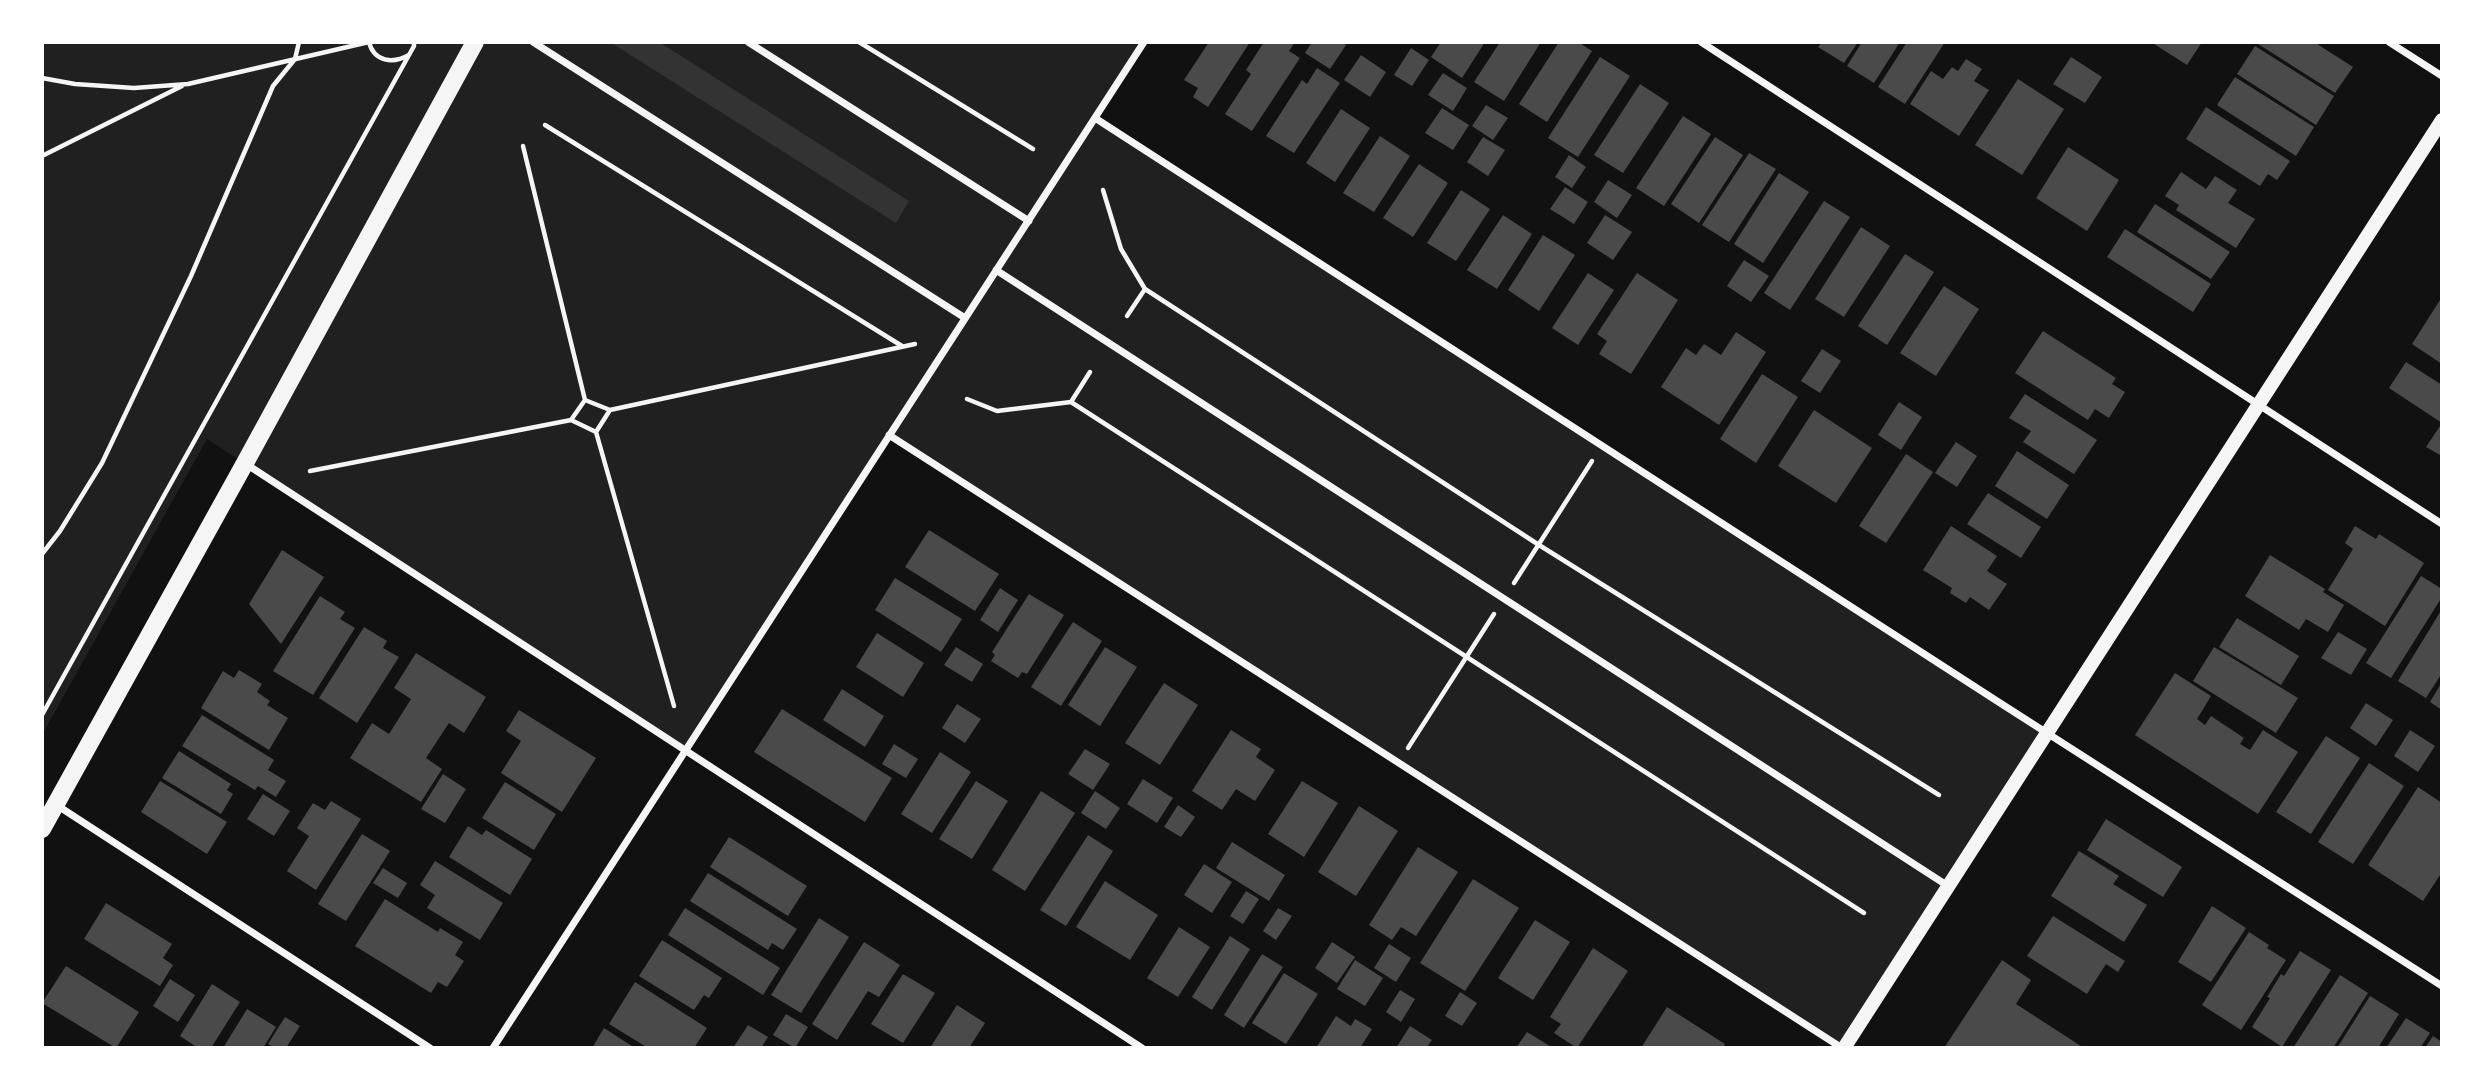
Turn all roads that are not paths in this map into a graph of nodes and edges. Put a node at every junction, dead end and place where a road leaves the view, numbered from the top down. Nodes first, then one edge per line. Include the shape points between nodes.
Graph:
1 (475, 42) edge
2 (533, 42) edge
3 (748, 42) edge
4 (1144, 42) edge
5 (1701, 42) edge
6 (2389, 42) edge
7 (2442, 76) edge
8 (1095, 118) junction
9 (2442, 120) edge
10 (1029, 221) junction
11 (996, 270) junction
12 (965, 318) junction
13 (2260, 404) junction
14 (889, 435) junction
15 (246, 463) junction
16 (2442, 524) edge
17 (2047, 733) junction
18 (685, 750) junction
19 (55, 804) junction
20 (42, 829) edge
21 (1949, 886) junction
22 (2442, 986) edge
23 (430, 1048) edge
24 (492, 1048) edge
25 (1142, 1048) edge
26 (1843, 1048) edge

1 - 15 main road
2 - 12 street
3 - 10 street
4 - 8 street
5 - 13 street
6 - 7 street
8 - 10 street
8 - 17 street
9 - 13 main road
10 - 11 street
11 - 12 street
11 - 21 street
12 - 14 street
13 - 16 street
13 - 17 main road
14 - 18 street
14 - 26 street
15 - 18 street
15 - 19 main road
17 - 21 main road
17 - 22 street
18 - 24 street
18 - 25 street
19 - 20 main road
19 - 23 street
21 - 26 main road

